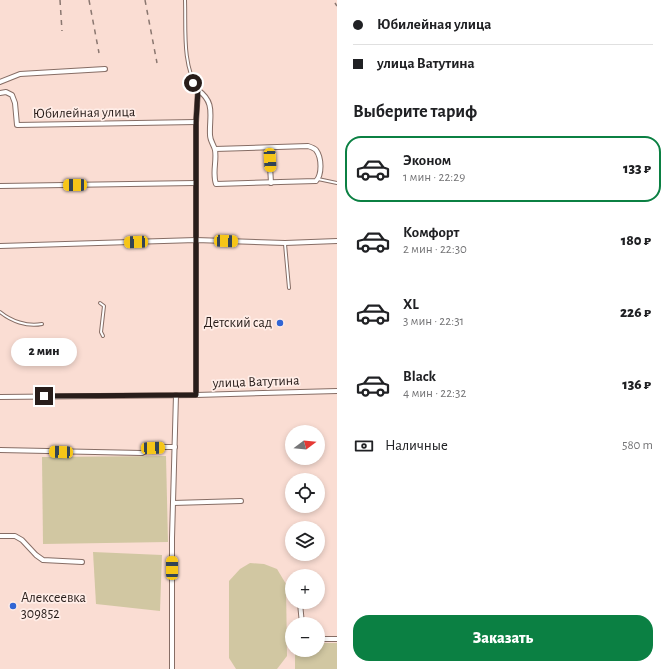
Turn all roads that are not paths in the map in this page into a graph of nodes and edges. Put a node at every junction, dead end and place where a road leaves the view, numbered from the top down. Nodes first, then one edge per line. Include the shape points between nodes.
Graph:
1 (185, 0) edge
2 (105, 69) dead end
3 (0, 82) edge
4 (198, 90) junction
5 (0, 93) edge
6 (196, 122) junction
7 (269, 148) junction
8 (215, 149) junction
9 (318, 179) junction
10 (196, 183) junction
11 (271, 183) junction
12 (337, 183) edge
13 (0, 186) edge
14 (196, 240) junction
15 (337, 241) edge
16 (285, 243) junction
17 (0, 246) edge
18 (289, 288) dead end
19 (100, 303) dead end
20 (0, 312) edge
21 (42, 324) dead end
22 (103, 336) dead end
23 (337, 391) edge
24 (176, 395) junction
25 (196, 395) junction
26 (0, 397) edge
27 (175, 447) junction
28 (0, 450) edge
29 (241, 501) dead end
30 (174, 502) junction
31 (0, 536) edge
32 (82, 562) dead end
33 (325, 639) edge
34 (337, 639) edge
35 (172, 669) edge

1 - 4 lane via 187,57 189,70
2 - 3 street via 20,74
4 - 6 street
4 - 8 street via 209,100 210,136
5 - 6 street, Юбилейная улица via 12,95 17,125
6 - 10 street
7 - 8 street
7 - 9 street via 308,146 315,149 320,174
7 - 11 street
8 - 11 street via 216,184
9 - 11 street via 316,182
9 - 12 lane
10 - 13 street
10 - 14 street
14 - 16 street
14 - 17 street
14 - 25 street
15 - 16 street
16 - 18 lane
19 - 22 lane via 104,306 101,332
20 - 21 lane via 13,321
23 - 25 street, улица Ватутина
24 - 25 street, улица Ватутина
24 - 26 street, улица Ватутина
24 - 27 street
27 - 28 street via 153,448 142,453
27 - 30 street
29 - 30 street
30 - 35 street
31 - 32 street via 15,536 43,560
33 - 34 street

